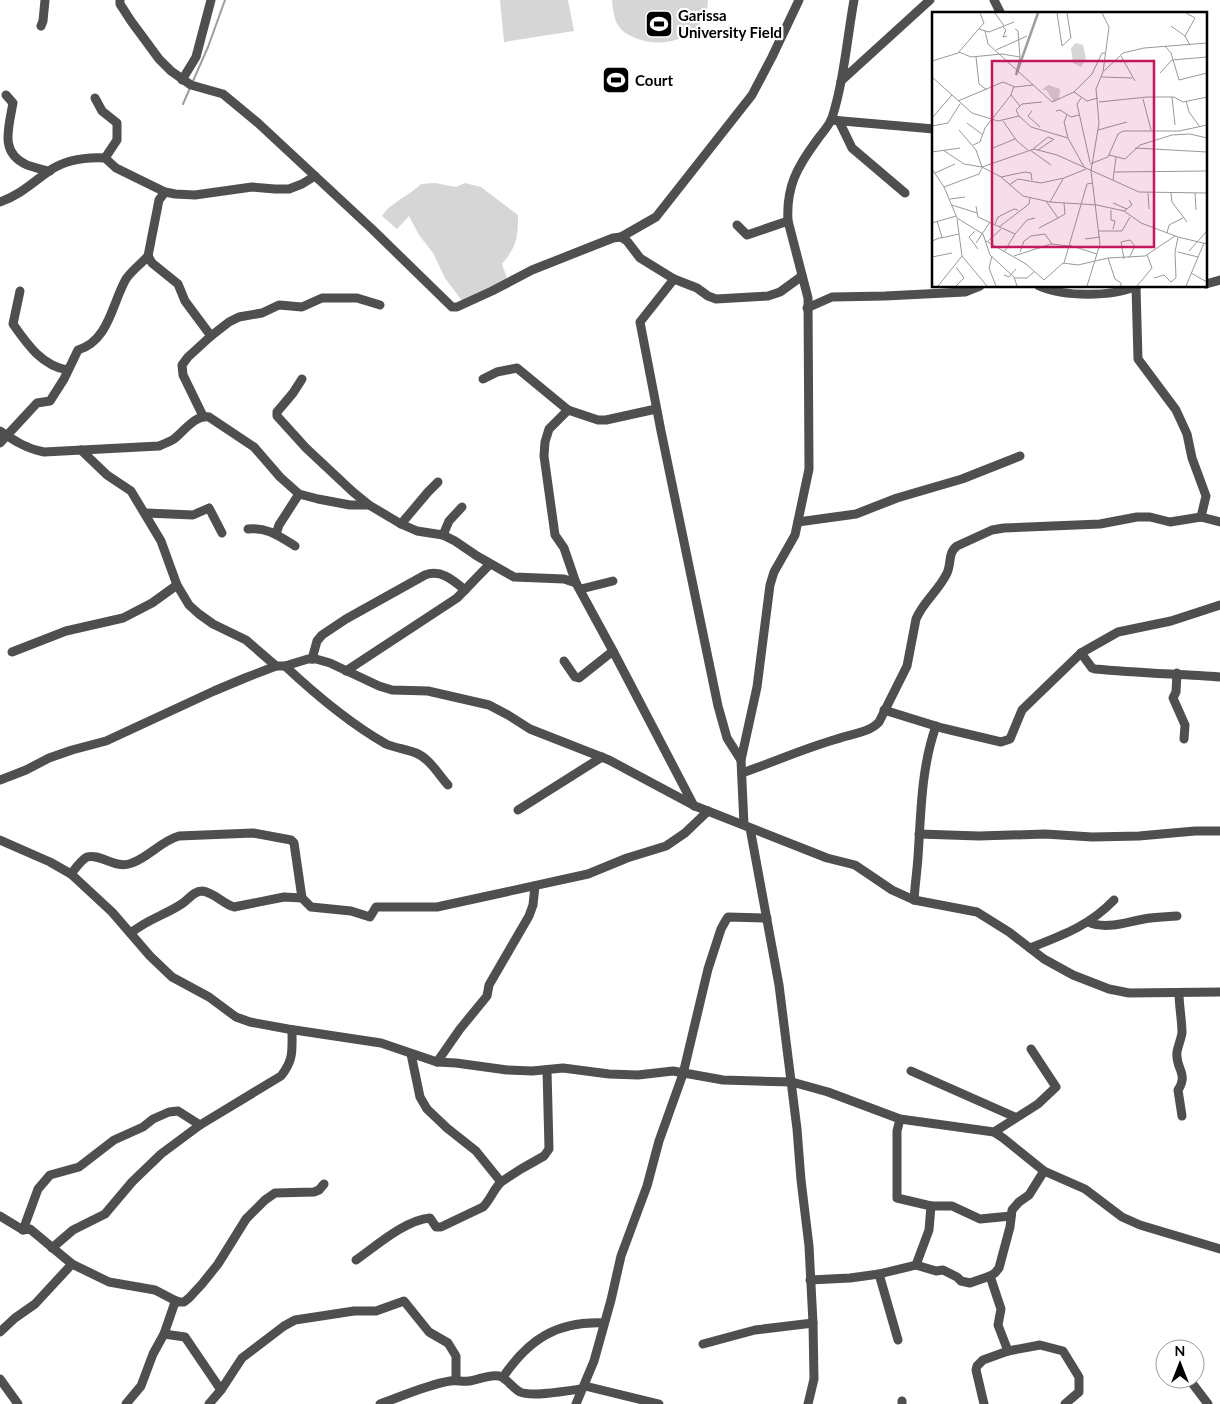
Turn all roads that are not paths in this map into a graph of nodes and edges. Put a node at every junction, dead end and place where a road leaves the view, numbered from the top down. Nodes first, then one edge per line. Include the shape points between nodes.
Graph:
1 (45, 0) edge
2 (120, 0) edge
3 (211, 0) edge
4 (799, 0) edge
5 (854, 0) edge
6 (930, 0) edge
7 (994, 0) edge
8 (1000, 12) edge
9 (41, 26) dead end
10 (182, 80) junction
11 (841, 81) junction
12 (6, 95) dead end
13 (95, 98) dead end
14 (835, 120) junction
15 (932, 129) edge
16 (105, 158) junction
17 (50, 171) junction
18 (316, 176) junction
19 (165, 192) junction
20 (905, 193) dead end
21 (0, 202) edge
22 (788, 221) junction
23 (737, 225) dead end
24 (621, 237) junction
25 (148, 256) junction
26 (802, 276) junction
27 (674, 279) junction
28 (975, 288) edge
29 (1043, 288) edge
30 (1131, 288) edge
31 (1137, 288) edge
32 (20, 291) dead end
33 (380, 305) dead end
34 (807, 308) junction
35 (211, 336) junction
36 (68, 370) junction
37 (302, 379) dead end
38 (484, 379) dead end
39 (656, 408) junction
40 (568, 410) junction
41 (203, 416) junction
42 (4, 433) edge
43 (0, 443) edge
44 (81, 450) junction
45 (1020, 456) dead end
46 (438, 482) dead end
47 (299, 494) junction
48 (369, 505) junction
49 (462, 506) dead end
50 (146, 513) junction
51 (1201, 517) junction
52 (798, 522) junction
53 (1220, 522) edge
54 (400, 524) junction
55 (248, 529) dead end
56 (222, 533) dead end
57 (276, 534) junction
58 (442, 536) junction
59 (295, 546) dead end
60 (490, 564) junction
61 (613, 581) dead end
62 (177, 584) junction
63 (578, 586) junction
64 (465, 590) junction
65 (1220, 605) edge
66 (613, 651) junction
67 (12, 652) dead end
68 (1081, 653) junction
69 (312, 659) junction
70 (564, 661) dead end
71 (281, 666) junction
72 (346, 671) junction
73 (1177, 673) junction
74 (1220, 677) edge
75 (884, 710) junction
76 (936, 726) junction
77 (1184, 739) dead end
78 (602, 757) junction
79 (741, 760) junction
80 (742, 773) junction
81 (0, 780) edge
82 (448, 785) dead end
83 (694, 806) junction
84 (518, 810) dead end
85 (708, 811) junction
86 (747, 826) junction
87 (1220, 831) edge
88 (919, 834) junction
89 (0, 840) edge
90 (71, 874) junction
91 (535, 886) junction
92 (302, 898) junction
93 (914, 900) junction
94 (1114, 900) dead end
95 (1177, 916) dead end
96 (767, 918) junction
97 (1088, 922) junction
98 (132, 933) junction
99 (1030, 948) junction
100 (1220, 992) edge
101 (1179, 993) junction
102 (292, 1030) junction
103 (1031, 1049) dead end
104 (411, 1054) junction
105 (437, 1062) junction
106 (547, 1070) junction
107 (911, 1071) dead end
108 (683, 1074) junction
109 (792, 1082) junction
110 (1182, 1116) dead end
111 (1015, 1117) junction
112 (900, 1119) junction
113 (200, 1125) junction
114 (994, 1132) junction
115 (1044, 1172) junction
116 (501, 1182) junction
117 (324, 1184) dead end
118 (931, 1206) junction
119 (0, 1216) edge
120 (1011, 1216) junction
121 (23, 1230) junction
122 (52, 1248) junction
123 (1220, 1249) edge
124 (356, 1260) dead end
125 (72, 1264) junction
126 (916, 1265) junction
127 (878, 1274) junction
128 (990, 1276) junction
129 (810, 1280) junction
130 (177, 1302) junction
131 (604, 1323) junction
132 (813, 1323) junction
133 (0, 1332) edge
134 (164, 1334) junction
135 (898, 1340) dead end
136 (703, 1344) dead end
137 (1008, 1352) junction
138 (503, 1377) junction
139 (0, 1380) edge
140 (456, 1380) junction
141 (583, 1388) junction
142 (1197, 1389) edge
143 (221, 1390) junction
144 (18, 1404) edge
145 (126, 1404) edge
146 (209, 1404) edge
147 (380, 1404) edge
148 (576, 1404) edge
149 (659, 1404) edge
150 (808, 1404) edge
151 (984, 1404) edge
152 (1066, 1404) edge
153 (1208, 1404) edge

1 - 9 street
2 - 10 street via 131,22 159,59
3 - 10 street via 196,57
4 - 24 street via 752,95 656,217
5 - 11 street
6 - 11 street
7 - 8 street
10 - 18 street via 223,94
11 - 14 street
12 - 17 street via 13,103 4,140 7,154 18,162
13 - 16 street via 102,111 117,123 117,140
14 - 15 street
14 - 20 street via 852,148
14 - 22 street via 796,171 790,190
16 - 17 street via 83,158
16 - 19 street via 116,168
17 - 21 street via 12,198
18 - 19 street via 289,189 252,187 195,196
18 - 24 street via 452,307 532,270
19 - 25 street via 159,200
22 - 23 street via 747,236
22 - 26 street
24 - 27 street via 640,258
25 - 35 street via 178,284 185,301
25 - 36 street via 126,279 108,322 94,340 78,350
26 - 27 street via 780,292 768,296 728,299 708,296
26 - 34 street via 808,298
27 - 39 street via 640,322
28 - 34 street via 965,292 832,297
29 - 30 street via 1052,292 1092,295
31 - 51 street via 1138,359 1176,410 1187,434 1206,496
32 - 36 street via 13,324 33,351 57,368
33 - 35 street via 357,298 334,297 322,298 302,307 279,305 262,313 239,317
34 - 52 street via 809,469
35 - 41 street via 182,365 183,375
36 - 42 street via 50,401 37,403
37 - 48 street via 277,416 306,448
38 - 40 street via 497,372 517,368
39 - 40 street via 606,420
39 - 79 street via 718,706 727,738
40 - 63 street via 548,429 544,456 555,535 564,548
41 - 44 street via 172,441 159,446
41 - 47 street via 210,417 254,448
42 - 43 street
42 - 44 street via 30,449 44,452
44 - 50 street via 107,475 131,491
45 - 52 street via 856,514
46 - 54 street
47 - 48 street via 350,505
47 - 57 street
48 - 54 street
49 - 58 street
50 - 56 street via 193,514 209,508
50 - 62 street via 161,541
51 - 53 street
51 - 75 street via 1170,522 1150,517 1100,524 1004,528 992,530 953,548 946,575 919,611 907,666
52 - 79 street via 770,585 757,688
54 - 58 street
55 - 57 street via 267,529
57 - 59 street
58 - 60 street
60 - 63 street via 518,578 564,579
60 - 64 street
61 - 63 street
62 - 67 street via 152,603 123,618 66,631
62 - 71 street via 189,605 199,614 246,640
63 - 66 street
64 - 69 street via 448,577 425,575 322,635
64 - 72 street via 443,609
65 - 68 street via 1171,621 1118,632
66 - 70 street via 579,678
66 - 83 street
68 - 73 street via 1095,669
68 - 76 street via 1022,710 1006,742
69 - 71 street
69 - 72 street
71 - 81 street via 214,691 106,742 48,758
71 - 82 street via 381,740 418,753
72 - 78 street via 392,690 428,692 489,705 530,729
73 - 74 street
73 - 77 street via 1173,698 1185,725
75 - 76 street
75 - 80 street via 872,728
76 - 88 street via 928,747
78 - 83 street
78 - 84 street
79 - 80 street
80 - 86 street
83 - 85 street
85 - 86 street
85 - 91 street via 666,846 588,874
86 - 93 street via 827,858 856,865 892,890
86 - 96 street
87 - 88 street via 1092,837
88 - 93 street
89 - 90 street
90 - 92 street via 88,857 119,865 130,864 144,858 170,838 253,833 294,843
90 - 98 street
91 - 92 street via 437,907 376,907 370,917 342,909 311,907
91 - 105 street via 529,916 489,984 487,996
92 - 98 street via 234,907 209,893 197,892
93 - 99 street via 977,912
94 - 97 street
95 - 97 street via 1109,925
96 - 108 street via 731,917 726,920 708,969
96 - 109 street
97 - 99 street
98 - 102 street via 172,977 209,997 236,1017
99 - 101 street via 1073,975 1109,990
100 - 101 street
101 - 110 street via 1182,1034 1177,1052 1183,1075 1178,1090
102 - 104 street via 381,1043
102 - 113 street via 289,1066 281,1076
103 - 111 street via 1056,1087 1038,1104
104 - 105 street
104 - 116 street via 420,1097 427,1109 476,1151
105 - 106 street via 507,1070
106 - 108 street via 563,1068 638,1075 673,1070
106 - 116 street via 549,1149 544,1156
107 - 111 street
108 - 109 street via 723,1080
108 - 131 street via 621,1256
109 - 112 street
109 - 129 street
111 - 114 street
112 - 114 street
112 - 118 street via 897,1131 897,1198
113 - 121 street via 178,1111 169,1112 114,1140 79,1167 50,1175 38,1189
113 - 122 street via 161,1154 105,1214 73,1230
114 - 115 street
115 - 120 street via 1029,1195 1012,1210
115 - 123 street via 1085,1189 1128,1220
116 - 124 street via 484,1207 441,1227 436,1227 430,1218 417,1221
117 - 130 street via 314,1192 275,1193 265,1200 246,1219 202,1284 184,1302
118 - 120 street via 952,1206 980,1219
118 - 126 street via 929,1230
119 - 121 street
120 - 128 street via 999,1268
121 - 122 street via 30,1229
122 - 125 street
125 - 130 street via 109,1282 155,1290
125 - 133 street via 35,1304
126 - 127 street
126 - 128 street via 943,1270 970,1283
127 - 129 street
127 - 135 street
128 - 137 street via 1000,1309 998,1325
129 - 132 street
130 - 134 street
131 - 138 street via 564,1328 541,1337 526,1348
131 - 141 street
132 - 136 street via 755,1330
132 - 150 street via 814,1379
134 - 143 street via 185,1337
134 - 145 street via 141,1386
137 - 151 street via 983,1360 977,1366
137 - 152 street via 1040,1345 1063,1351 1079,1377 1079,1392
138 - 140 street via 488,1376 465,1382
138 - 141 street via 522,1393
139 - 144 street
140 - 143 street via 456,1356 448,1342 429,1332 404,1301 376,1311 295,1320 242,1358
140 - 147 street
141 - 148 street
141 - 149 street
142 - 153 street
143 - 146 street

